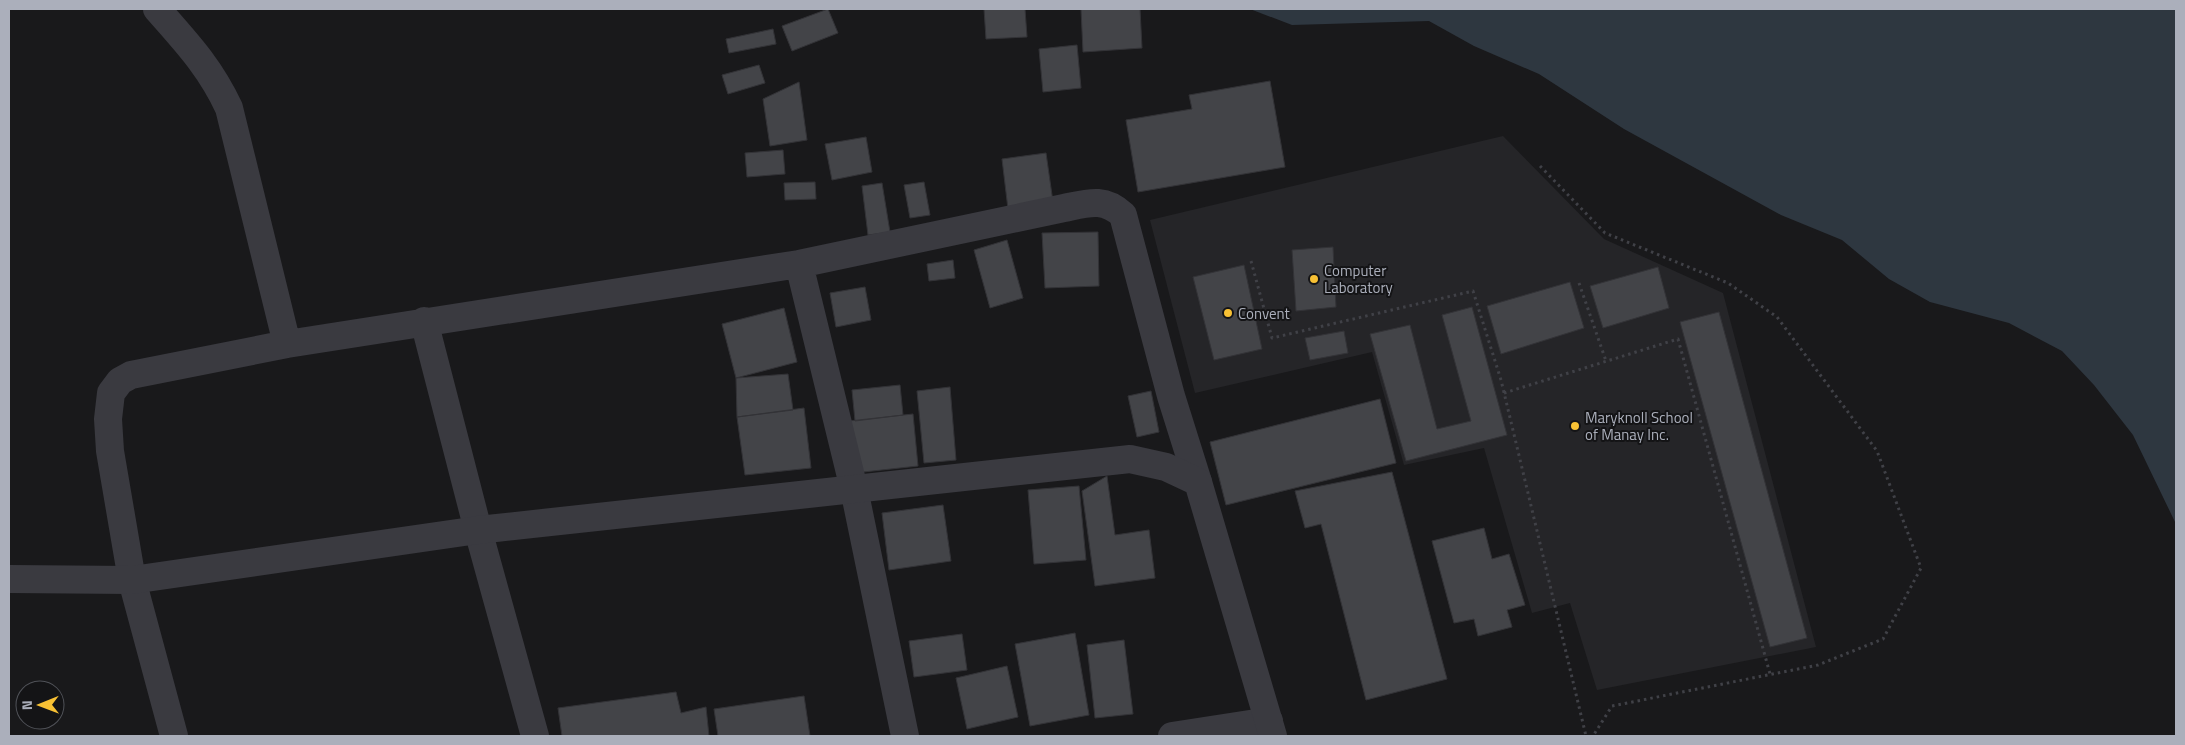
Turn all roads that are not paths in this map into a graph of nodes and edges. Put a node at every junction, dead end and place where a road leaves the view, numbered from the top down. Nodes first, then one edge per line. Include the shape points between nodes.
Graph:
1 (158, 9) edge
2 (800, 264) junction
3 (424, 321) junction
4 (287, 344) junction
5 (1198, 482) junction
6 (854, 489) junction
7 (478, 530) junction
8 (9, 579) edge
9 (132, 580) junction
10 (1271, 729) edge
11 (174, 736) edge
12 (535, 736) edge
13 (905, 736) edge
14 (1172, 736) edge

1 - 4 street via 203,61 228,108
2 - 3 street
2 - 5 street via 1091,203 1114,206 1124,215 1171,396
2 - 6 street
3 - 4 street
3 - 7 street
4 - 9 street via 131,375 114,387 109,401 110,451
5 - 6 street via 1166,467 1121,459
5 - 10 street
6 - 7 street
6 - 13 street
7 - 9 street
7 - 12 street
8 - 9 street
9 - 11 street
10 - 14 street

